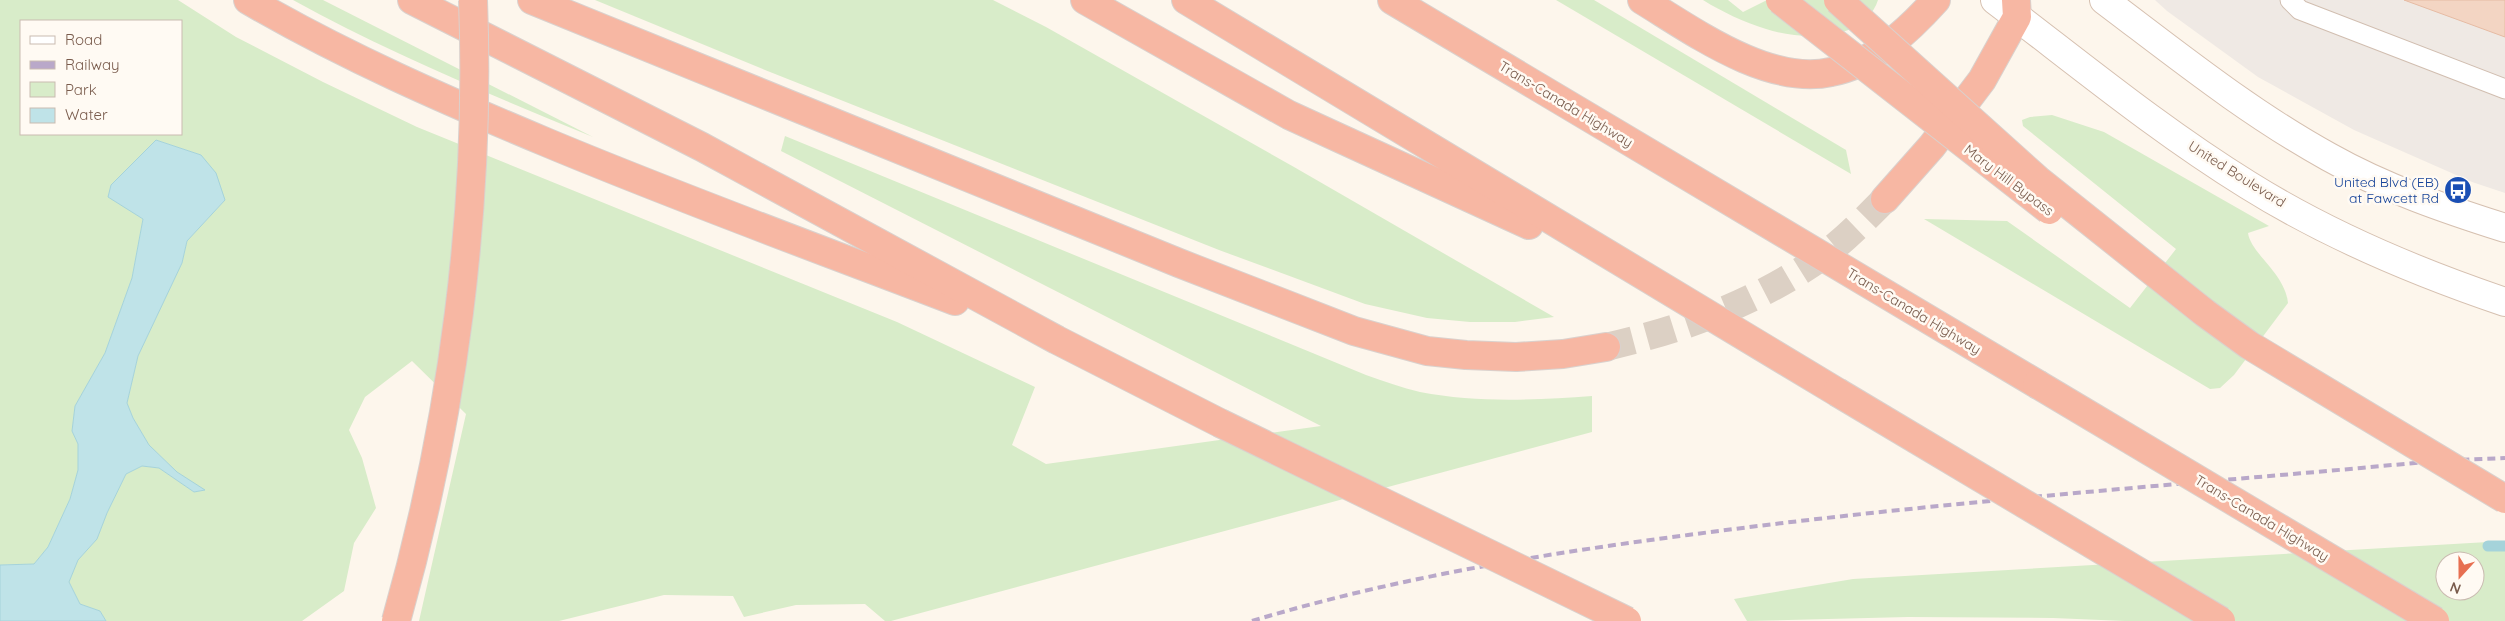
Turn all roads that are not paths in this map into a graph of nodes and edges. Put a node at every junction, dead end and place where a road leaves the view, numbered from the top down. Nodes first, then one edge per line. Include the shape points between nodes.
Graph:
1 (248, 0) edge
2 (412, 0) edge
3 (473, 0) edge
4 (532, 0) edge
5 (1085, 0) edge
6 (1186, 0) edge
7 (1392, 0) edge
8 (1415, 0) edge
9 (1642, 0) edge
10 (1780, 0) edge
11 (1838, 0) edge
12 (1936, 0) edge
13 (1995, 0) edge
14 (2104, 0) edge
15 (2290, 0) edge
16 (2017, 8) edge
17 (1438, 28) junction
18 (2505, 88) edge
19 (1885, 199) tunnel mouth
20 (2505, 228) edge
21 (1648, 280) junction
22 (2505, 302) edge
23 (1057, 340) junction
24 (2249, 346) junction
25 (1606, 347) tunnel mouth
26 (2505, 499) edge
27 (396, 621) edge
28 (1627, 621) edge
29 (2221, 621) edge
30 (2435, 621) edge

1 - 23 highway via 362,62 434,96 590,160
2 - 23 highway via 702,147
3 - 27 highway, bridge via 472,150 456,326 431,479
4 - 25 highway via 1354,331 1427,351 1466,355 1535,356
5 - 21 highway via 1289,115
6 - 21 highway
7 - 17 highway, Trans-Canada Highway
8 - 17 highway
9 - 12 highway via 1731,52 1767,67 1799,74 1830,73 1872,55 1911,27
10 - 24 highway, Mary Hill Bypass, bridge via 2038,203 2153,284
11 - 24 highway, bridge via 2038,180
13 - 16 main road, United Boulevard
14 - 20 main road via 2277,126 2330,157 2395,189
15 - 18 lane via 2300,10
16 - 19 highway via 1982,80 1932,146
16 - 22 main road, United Boulevard via 2142,113 2248,185 2366,247 2436,278
17 - 30 highway, Trans-Canada Highway, bridge
21 - 29 highway, bridge
23 - 28 highway, bridge
24 - 26 highway, bridge

